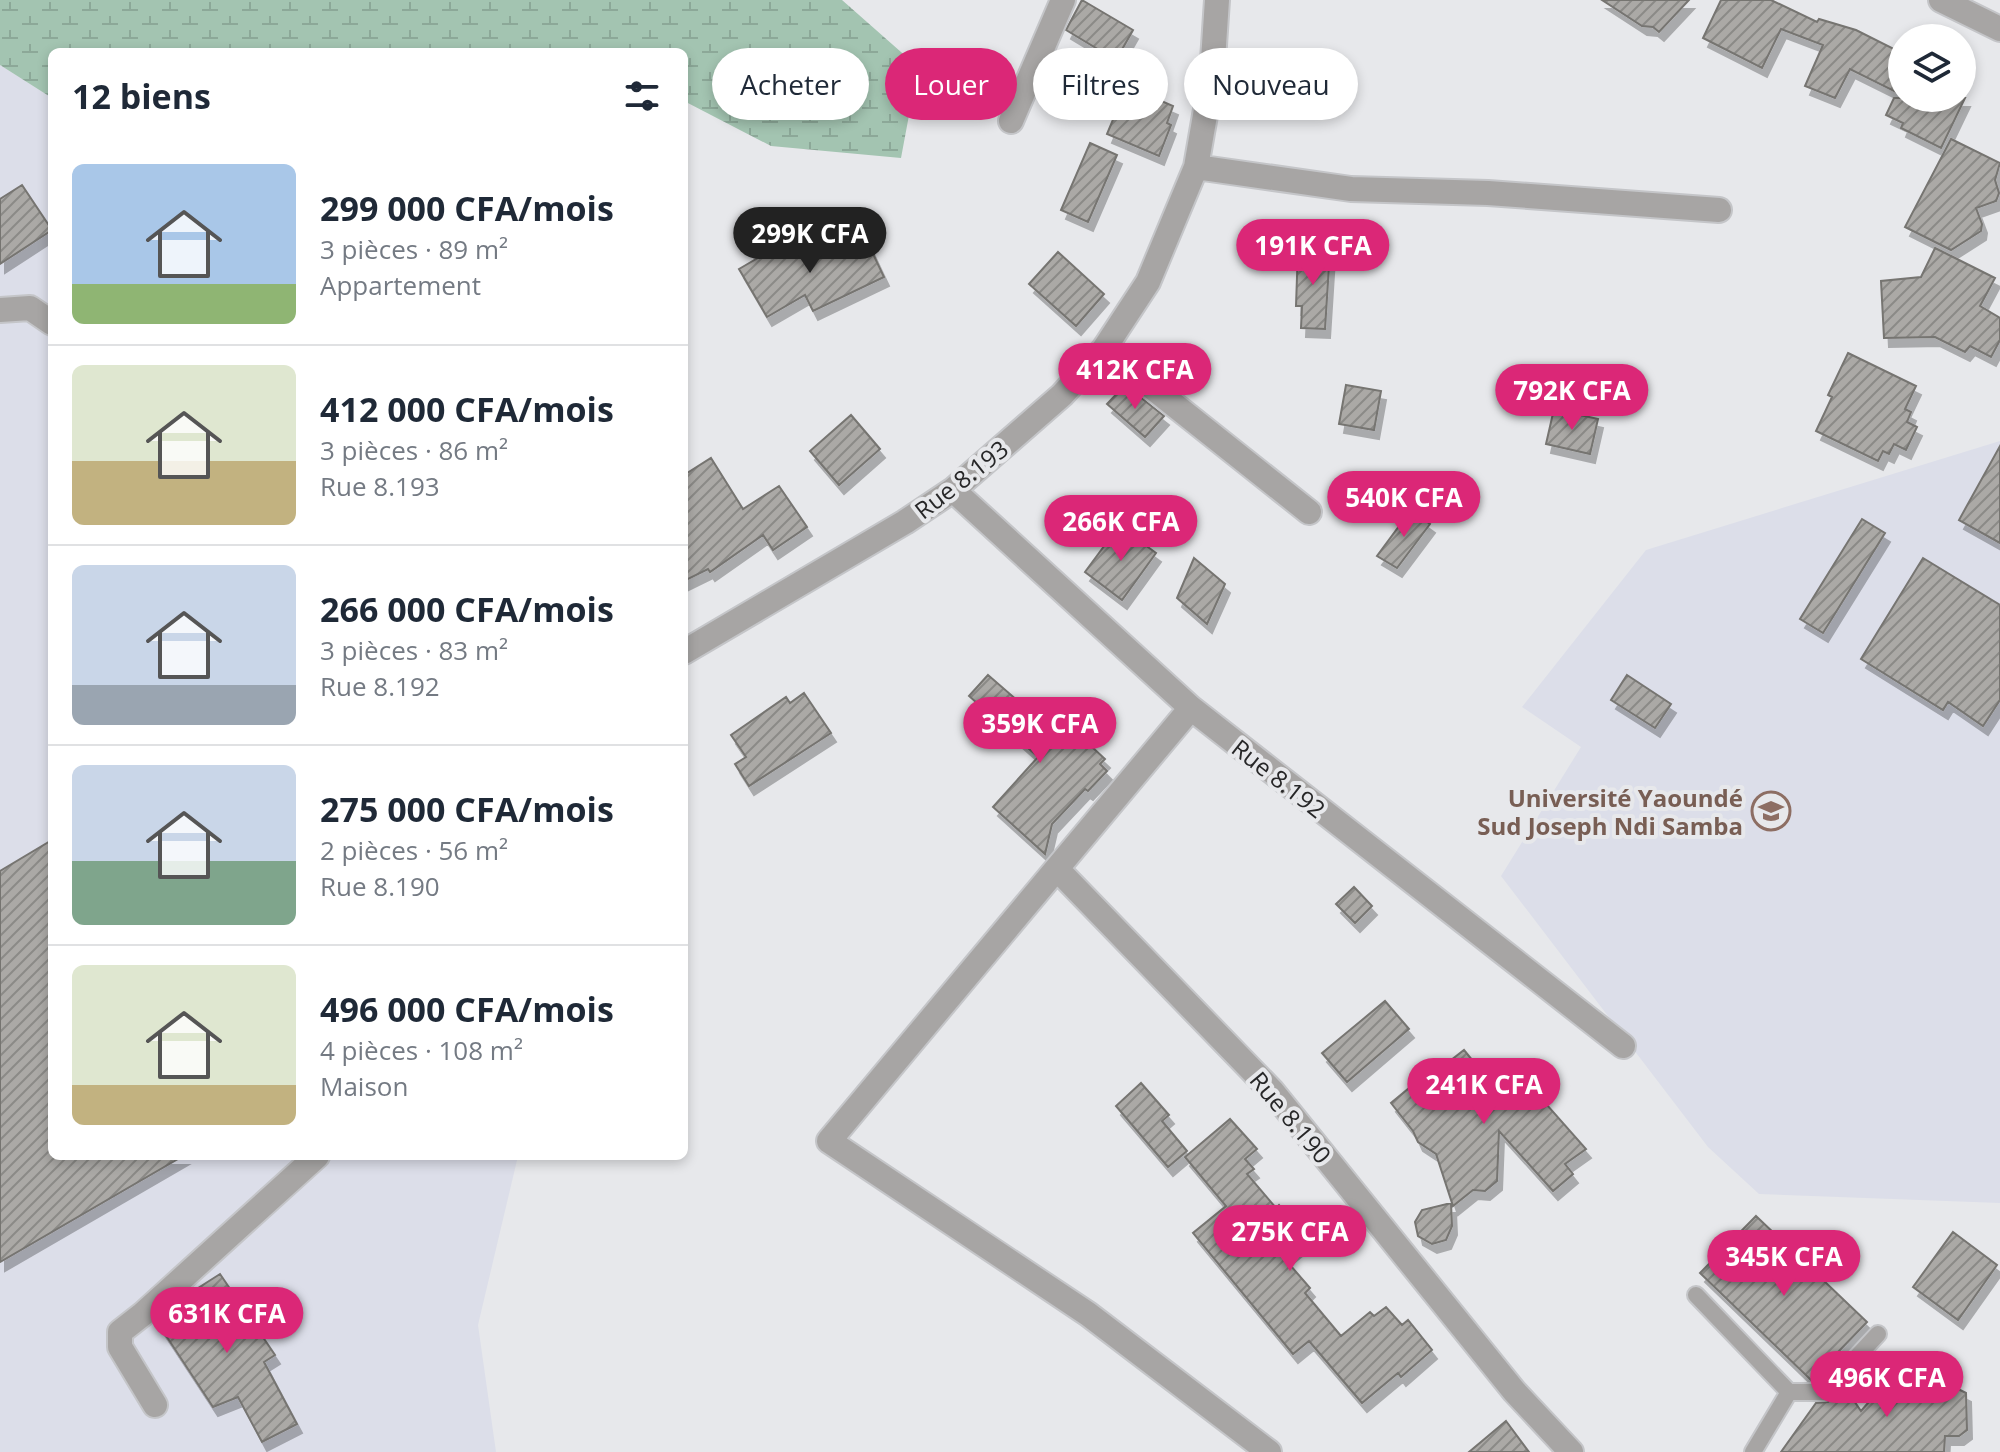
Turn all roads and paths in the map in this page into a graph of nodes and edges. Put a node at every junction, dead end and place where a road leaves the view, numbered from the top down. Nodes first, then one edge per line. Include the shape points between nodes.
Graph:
1 (1063, 0) edge
2 (1217, 0) edge
3 (1941, 0) edge
4 (2000, 29) edge
5 (1011, 121) dead end
6 (1196, 167) junction
7 (1719, 210) dead end
8 (0, 310) edge
9 (48, 320) edge
10 (1104, 349) junction
11 (953, 490) junction
12 (1309, 512) dead end
13 (688, 650) edge
14 (1191, 708) junction
15 (1057, 869) junction
16 (1623, 1046) dead end
17 (313, 1160) edge
18 (1696, 1295) dead end
19 (1878, 1334) dead end
20 (1789, 1392) junction
21 (155, 1405) dead end
22 (1269, 1452) edge
23 (1571, 1452) edge
24 (1753, 1452) edge

1 - 5 street
2 - 6 street, Rue 8.193 via 1212,75
3 - 4 street
6 - 7 street via 1351,189
6 - 10 street, Rue 8.193 via 1148,282
8 - 9 street via 30,308
10 - 11 street, Rue 8.193 via 1062,395
10 - 12 street
11 - 13 street, Rue 8.193
11 - 14 street, Rue 8.192
14 - 15 street
14 - 16 street, Rue 8.192
15 - 22 street via 829,1141 1088,1314
15 - 23 street, Rue 8.190 via 1272,1091 1514,1391
17 - 21 street via 120,1332 120,1347
18 - 20 lane
19 - 20 lane via 1824,1392
20 - 24 lane

